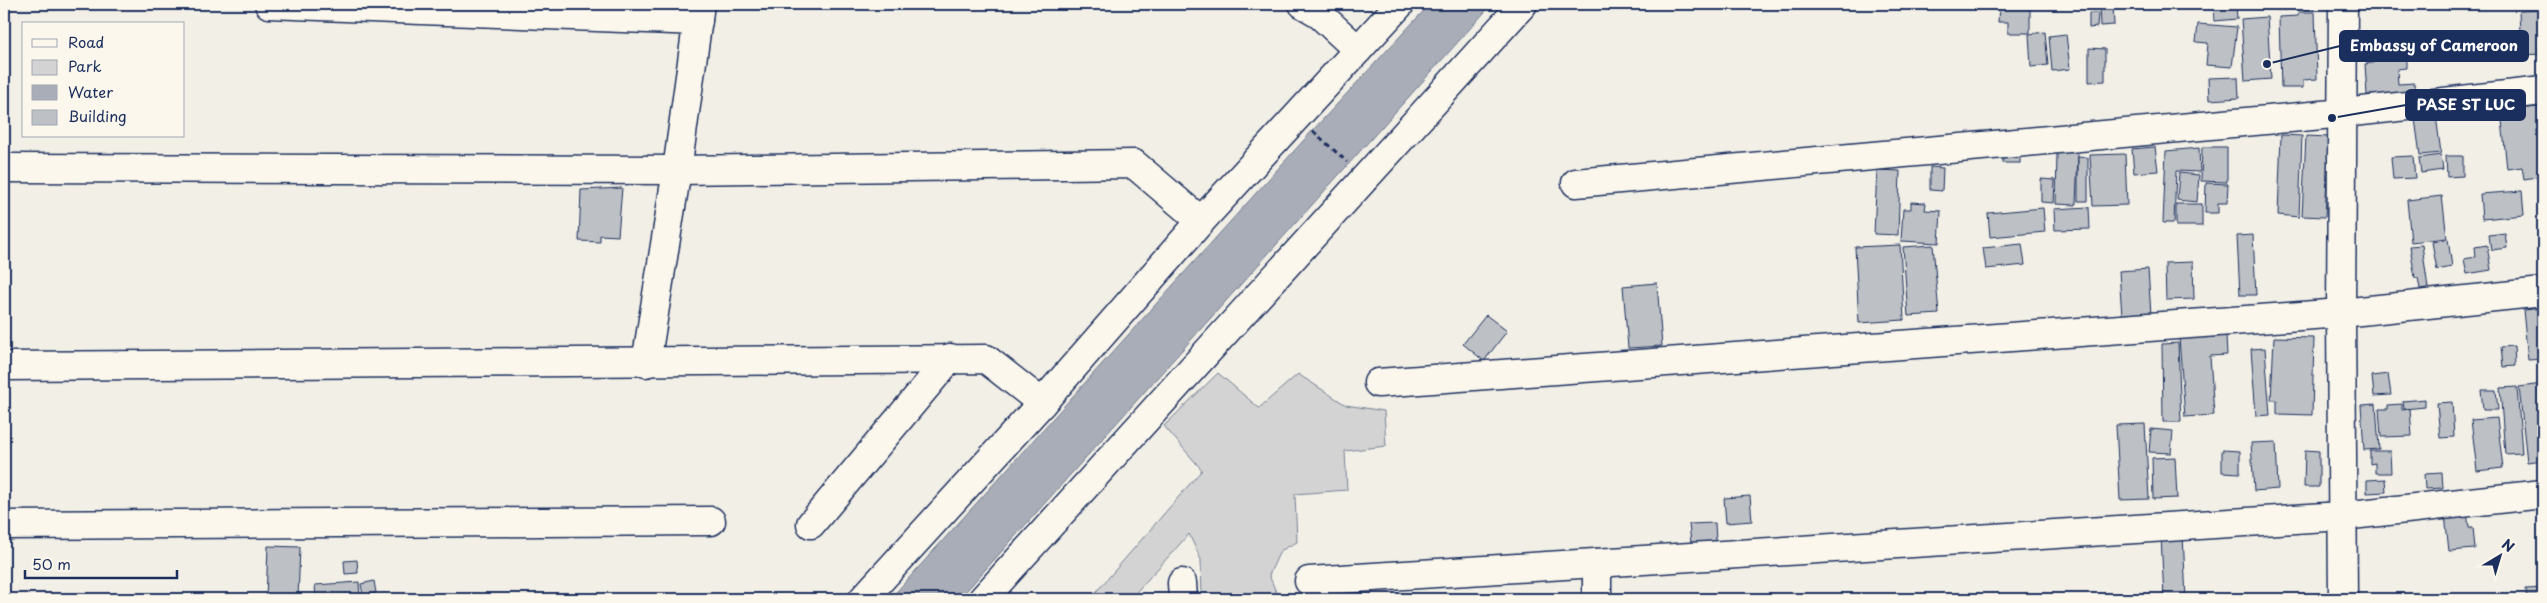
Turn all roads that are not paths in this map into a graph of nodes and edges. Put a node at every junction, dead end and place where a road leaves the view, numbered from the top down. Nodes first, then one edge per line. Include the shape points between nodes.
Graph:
1 (269, 4) edge
2 (1303, 4) edge
3 (1400, 4) edge
4 (1523, 4) edge
5 (2343, 4) edge
6 (699, 12) edge
7 (1358, 50) junction
8 (2543, 91) edge
9 (2344, 113) junction
10 (4, 168) edge
11 (677, 170) junction
12 (1576, 183) dead end
13 (1201, 221) junction
14 (2543, 292) edge
15 (2341, 313) junction
16 (950, 358) junction
17 (646, 363) junction
18 (4, 366) edge
19 (1378, 383) dead end
20 (1042, 403) junction
21 (2543, 494) edge
22 (2342, 516) junction
23 (710, 521) dead end
24 (811, 524) dead end
25 (4, 525) edge
26 (1597, 563) junction
27 (1309, 581) dead end
28 (863, 599) edge
29 (983, 599) edge
30 (1597, 599) edge
31 (2343, 599) edge

1 - 6 street
2 - 7 street via 1317,12
3 - 7 street
4 - 29 street
5 - 9 street
6 - 11 street
7 - 13 street
8 - 9 street
9 - 12 street
9 - 15 street
10 - 11 street
11 - 13 street via 1134,164
11 - 17 street
13 - 20 street
14 - 15 street
15 - 19 street
15 - 22 street
16 - 17 street
16 - 20 street via 986,359
16 - 24 street
17 - 18 street
20 - 28 street
21 - 22 street
22 - 26 street
22 - 31 street
23 - 25 street
26 - 27 street
26 - 30 street

